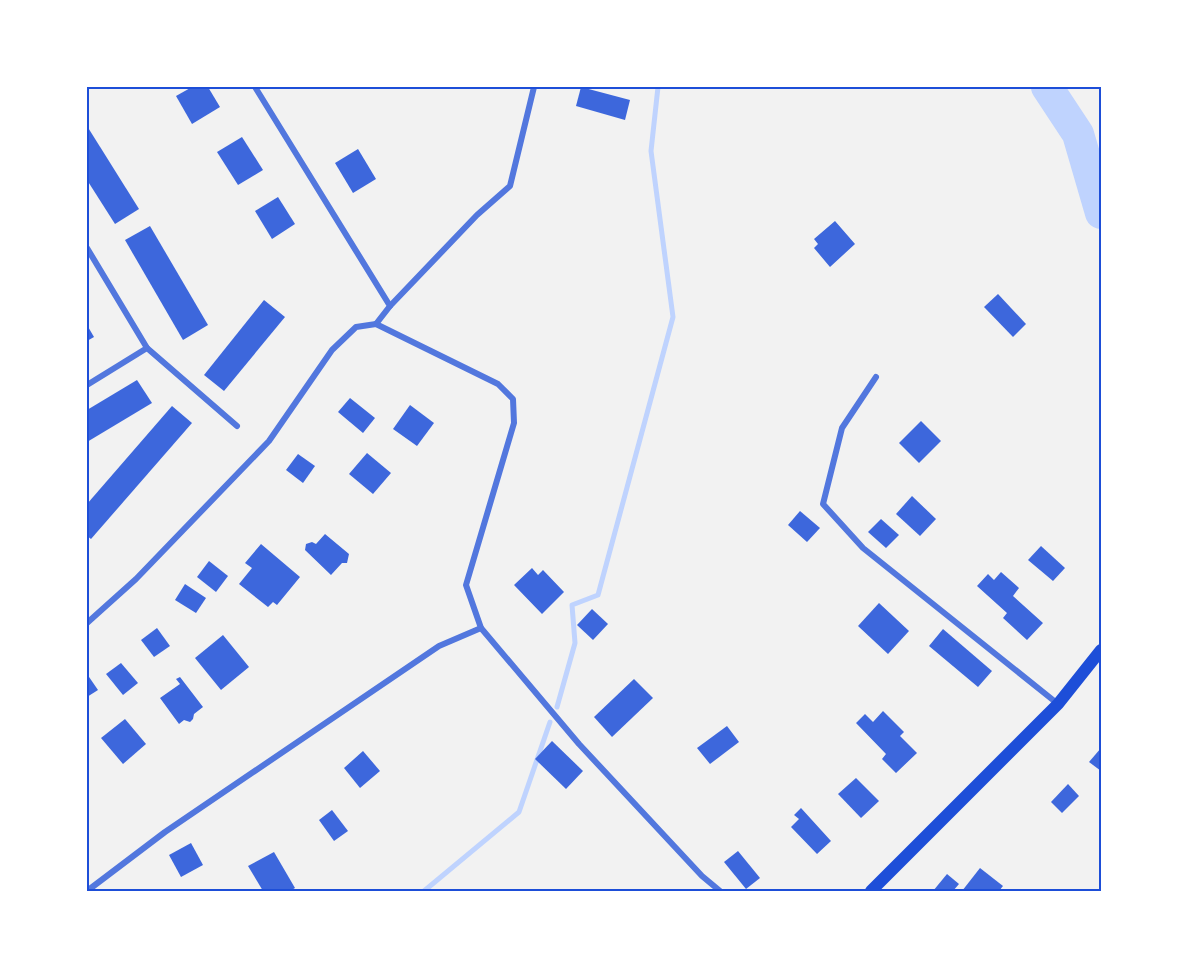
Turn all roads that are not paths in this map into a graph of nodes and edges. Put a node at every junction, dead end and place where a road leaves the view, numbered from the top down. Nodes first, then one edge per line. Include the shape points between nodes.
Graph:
1 (255, 87) edge
2 (532, 88) edge
3 (87, 248) edge
4 (390, 306) junction
5 (376, 324) junction
6 (147, 348) junction
7 (876, 377) dead end
8 (87, 385) edge
9 (237, 426) dead end
10 (87, 623) edge
11 (481, 628) junction
12 (1101, 650) edge
13 (1058, 704) junction
14 (87, 891) edge
15 (720, 891) edge
16 (871, 891) edge

1 - 4 street
2 - 4 street via 510,186
3 - 6 street
4 - 5 street
5 - 10 street via 356,327 332,350 269,441 136,579
5 - 11 street via 498,384 513,399 514,423 466,585
6 - 8 street
6 - 9 street
7 - 13 street via 842,428 823,504 863,548
11 - 14 street via 439,646 165,831
11 - 15 street via 579,744
12 - 13 main road
13 - 16 main road

